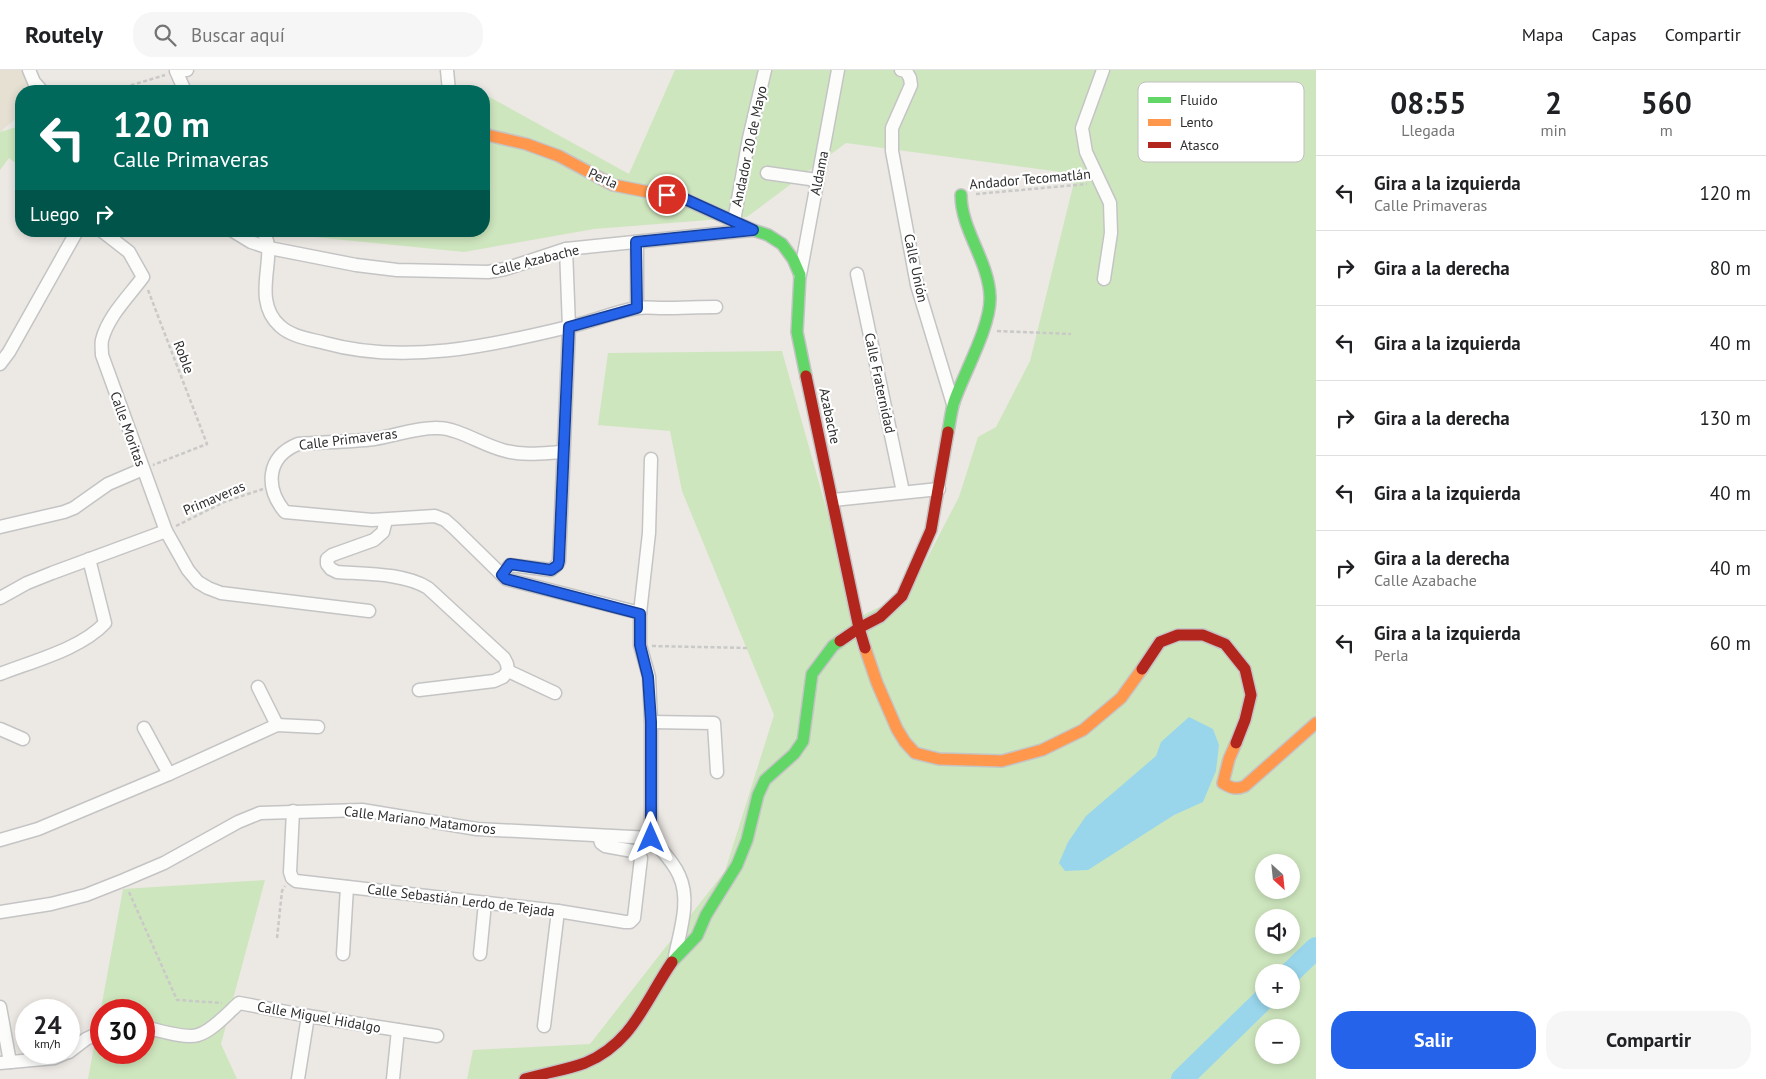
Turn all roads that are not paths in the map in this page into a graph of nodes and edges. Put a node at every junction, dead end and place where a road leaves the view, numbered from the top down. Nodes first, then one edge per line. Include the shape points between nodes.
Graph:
1 (29, 70) edge
2 (447, 70) edge
3 (765, 70) edge
4 (838, 70) edge
5 (1103, 70) edge
6 (182, 71) edge
7 (905, 74) edge
8 (37, 85) edge
9 (185, 85) edge
10 (448, 85) edge
11 (490, 136) edge
12 (766, 173) dead end
13 (817, 180) junction
14 (960, 195) road end
15 (734, 221) junction
16 (753, 230) junction
17 (72, 237) edge
18 (110, 237) edge
19 (243, 237) edge
20 (265, 237) edge
21 (636, 242) junction
22 (269, 248) junction
23 (566, 249) junction
24 (857, 274) dead end
25 (800, 275) junction
26 (1104, 280) dead end
27 (716, 307) dead end
28 (637, 308) junction
29 (569, 327) junction
30 (0, 364) edge
31 (954, 404) junction
32 (563, 452) junction
33 (651, 459) dead end
34 (143, 469) junction
35 (938, 488) junction
36 (903, 492) junction
37 (832, 500) junction
38 (386, 520) junction
39 (0, 527) edge
40 (166, 531) junction
41 (89, 560) junction
42 (502, 575) junction
43 (0, 598) edge
44 (369, 611) dead end
45 (640, 614) junction
46 (859, 628) junction
47 (508, 671) junction
48 (0, 674) edge
49 (258, 687) dead end
50 (419, 690) dead end
51 (554, 693) dead end
52 (651, 722) junction
53 (1316, 723) edge
54 (277, 725) junction
55 (318, 727) dead end
56 (144, 728) dead end
57 (0, 729) edge
58 (23, 739) dead end
59 (717, 772) dead end
60 (169, 774) junction
61 (293, 811) junction
62 (599, 836) junction
63 (651, 838) junction
64 (0, 840) edge
65 (347, 887) junction
66 (485, 903) junction
67 (558, 911) junction
68 (0, 912) edge
69 (343, 954) dead end
70 (480, 954) dead end
71 (675, 956) junction
72 (0, 1007) edge
73 (308, 1016) junction
74 (544, 1026) dead end
75 (155, 1029) edge
76 (398, 1030) junction
77 (437, 1036) dead end
78 (5, 1063) edge
79 (298, 1079) edge
80 (393, 1079) edge
81 (525, 1079) edge

1 - 8 street
2 - 10 street
3 - 15 street, Andador 20 de Mayo
4 - 13 street, Aldama
5 - 26 street via 1082,128 1086,152 1110,203
6 - 9 street
7 - 31 street, Calle Unión via 911,85 892,128 892,151 918,285
11 - 15 street, Perla via 559,156 613,185 685,199
12 - 13 street
13 - 25 street, Aldama
14 - 31 street via 961,207 985,270 990,300 984,331
15 - 16 street, Perla
16 - 21 street, Calle Azabache
16 - 25 street, Azabache via 782,244
17 - 30 street
18 - 34 street, Calle Moritas via 129,252 143,277 111,319 101,342 102,355
19 - 22 street, Calle Azabache
20 - 22 street
21 - 23 street, Calle Azabache
21 - 28 street
22 - 23 street, Calle Azabache via 397,270 488,272
22 - 29 street via 264,290 268,310 279,326 291,334 337,347 414,353 494,344
23 - 29 street
24 - 36 street, Calle Fraternidad
25 - 37 street, Azabache via 797,332
27 - 28 street
28 - 29 street
29 - 32 street
31 - 35 street
32 - 38 street, Calle Primaveras via 528,454 506,451 450,430 428,428 371,439 298,444 288,447 272,470 271,486 277,503 285,512
32 - 42 street via 558,565 551,570 510,564
33 - 45 street via 649,533
34 - 39 street via 108,484 74,508
34 - 40 street, Calle Moritas
35 - 36 street
35 - 46 street via 931,530 902,596 880,617
36 - 37 street
37 - 46 street, Azabache
38 - 42 street via 435,516 444,520
38 - 47 street via 380,536 332,555 327,564 337,572 418,582 504,658
40 - 41 street
40 - 44 street, Calle Moritas via 188,570 208,588
41 - 43 street
41 - 48 street via 105,623 83,642
42 - 45 street via 506,579
45 - 52 street via 640,645 648,677
46 - 53 street, Azabache via 876,683 905,742 915,753 939,759 1002,761 1042,750 1083,730 1121,698 1160,642 1178,635 1204,635 1225,644 1245,669 1251,695 1223,783 1238,790 1245,786
46 - 71 street via 833,646 812,674 799,750 766,778 734,873 706,916 697,937
47 - 50 street via 494,681
47 - 51 street
49 - 54 street
52 - 59 street via 714,723
52 - 63 street
54 - 55 street
54 - 60 street
56 - 60 street
57 - 58 street
60 - 64 street via 38,829
61 - 62 street, Calle Mariano Matamoros via 362,810 477,828
61 - 65 street, Calle Sebastián Lerdo de Tejada via 292,878
61 - 68 street, Calle Mariano Matamoros via 249,816 164,863 86,895
62 - 63 street, Calle Mariano Matamoros
62 - 67 street, Calle Sebastián Lerdo de Tejada via 605,846 638,852 642,858 634,918 625,922
63 - 71 street via 675,868 684,887 682,922
65 - 66 street, Calle Sebastián Lerdo de Tejada
65 - 69 street
66 - 67 street, Calle Sebastián Lerdo de Tejada
66 - 70 street
67 - 74 street
71 - 81 street via 647,1005 627,1033 607,1052 573,1068
72 - 78 street
73 - 75 street, Calle Miguel Hidalgo via 239,1003 198,1035
73 - 76 street, Calle Miguel Hidalgo
73 - 79 street
76 - 77 street, Calle Miguel Hidalgo
76 - 80 street

